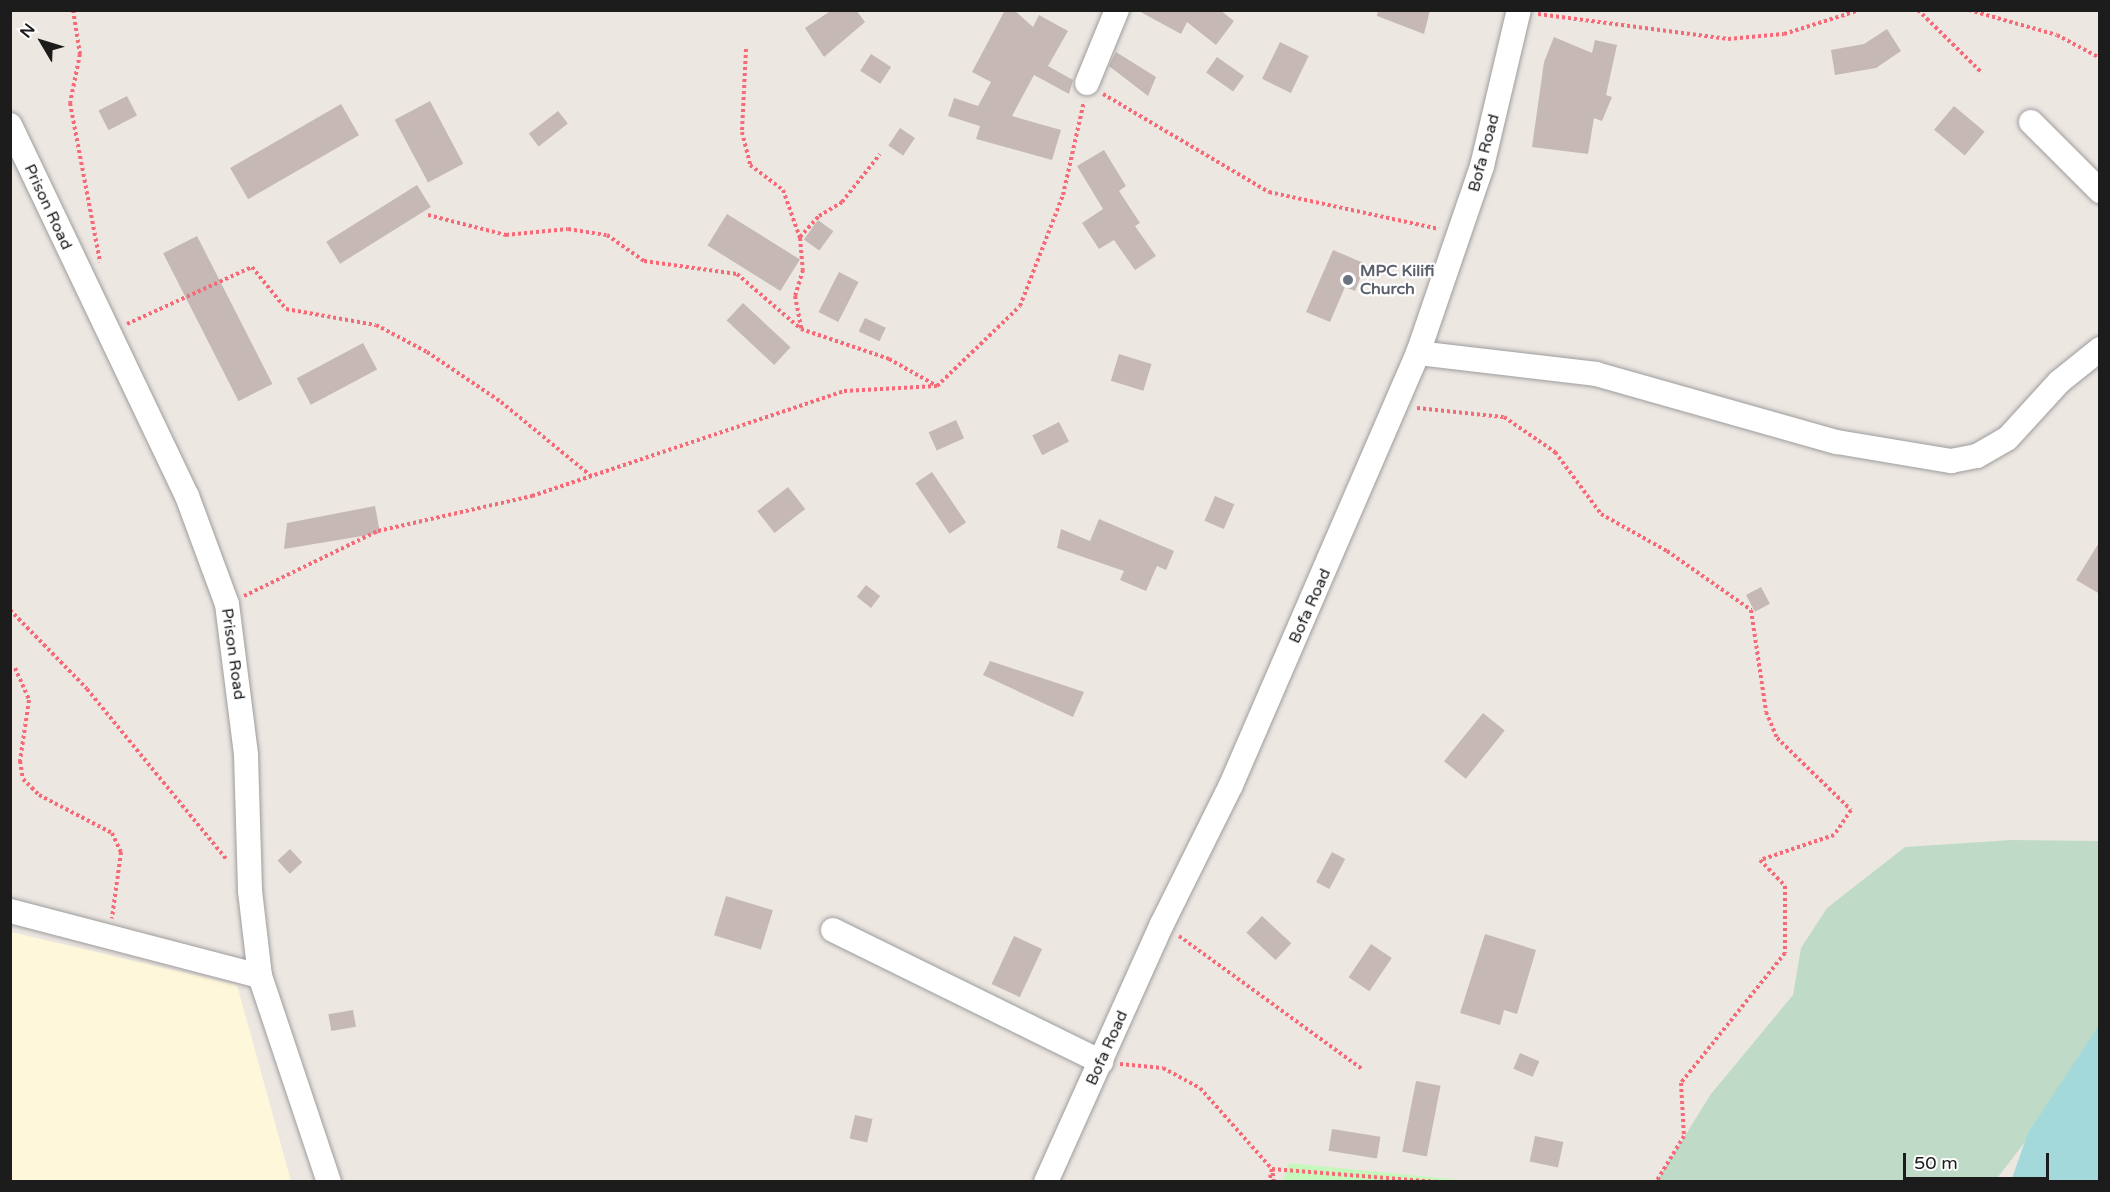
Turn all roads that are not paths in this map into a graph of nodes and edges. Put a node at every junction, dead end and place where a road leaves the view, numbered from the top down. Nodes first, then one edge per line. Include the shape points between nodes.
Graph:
1 (1117, 10) edge
2 (1519, 11) edge
3 (1087, 83) road end
4 (2031, 122) dead end
5 (10, 125) edge
6 (2100, 191) edge
7 (2100, 348) edge
8 (1418, 353) junction
9 (10, 911) edge
10 (833, 930) dead end
11 (260, 976) junction
12 (1101, 1062) junction
13 (329, 1182) edge
14 (1046, 1182) edge

1 - 3 street
2 - 8 street, Bofa Road via 1460,234
4 - 6 street
5 - 11 street, Prison Road via 106,334 187,496 227,604 246,755 250,891
7 - 8 street via 2059,382 2007,439 1977,456 1951,461 1838,442 1596,374
8 - 12 street, Bofa Road via 1231,785 1162,924
9 - 11 street
10 - 12 street
11 - 13 street, Prison Road
12 - 14 street, Bofa Road

